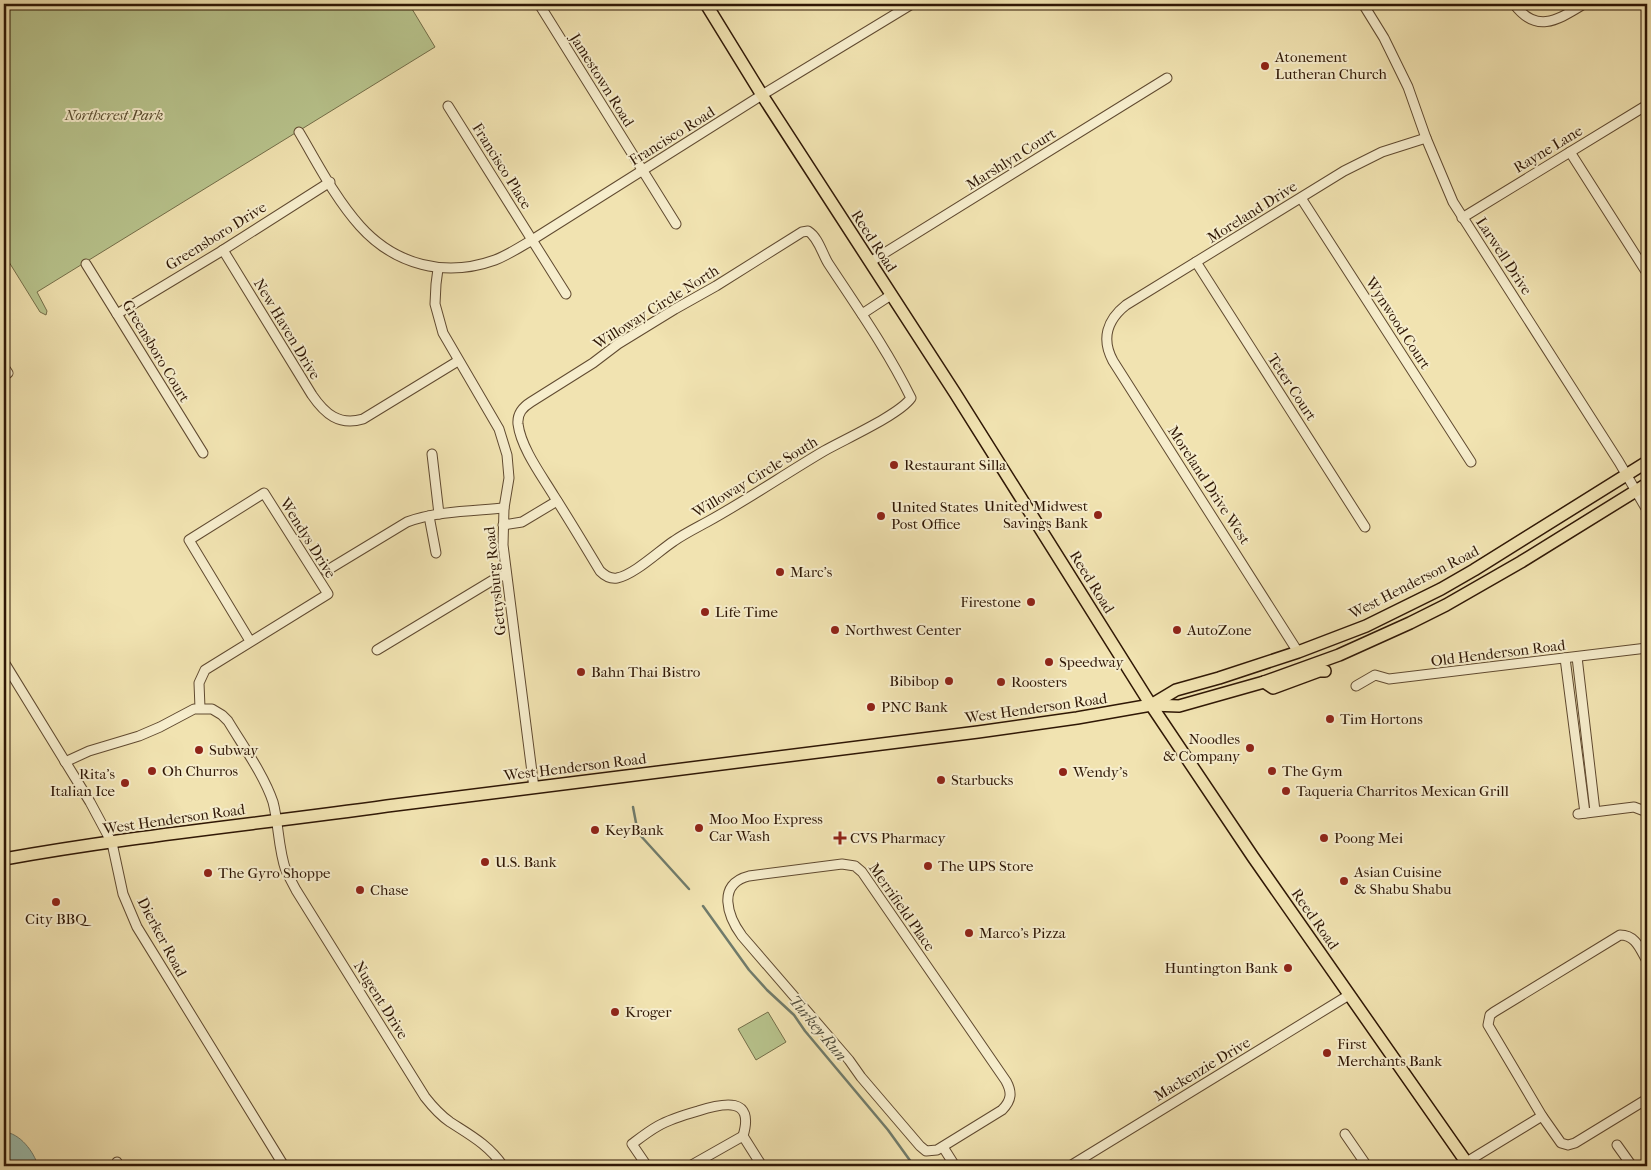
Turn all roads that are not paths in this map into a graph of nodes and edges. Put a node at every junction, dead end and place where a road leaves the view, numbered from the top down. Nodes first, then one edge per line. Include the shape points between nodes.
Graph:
1 (539, 4) edge
2 (706, 4) edge
3 (912, 4) edge
4 (1363, 4) edge
5 (1514, 4) edge
6 (1584, 4) edge
7 (1167, 78) dead end
8 (762, 95) junction
9 (1647, 105) edge
10 (448, 106) dead end
11 (299, 132) dead end
12 (1426, 138) junction
13 (1570, 152) junction
14 (643, 170) junction
15 (330, 182) junction
16 (1302, 198) junction
17 (1462, 218) junction
18 (676, 224) dead end
19 (532, 240) junction
20 (223, 250) junction
21 (870, 262) junction
22 (1196, 262) junction
23 (86, 264) dead end
24 (438, 269) junction
25 (1647, 274) edge
26 (566, 294) dead end
27 (891, 295) junction
28 (117, 314) junction
29 (862, 314) junction
30 (1107, 330) joint
31 (458, 361) junction
32 (4, 367) edge
33 (4, 376) edge
34 (203, 453) dead end
35 (432, 454) dead end
36 (1471, 462) dead end
37 (1647, 462) edge
38 (1627, 475) junction
39 (1647, 484) edge
40 (1636, 491) junction
41 (557, 500) junction
42 (504, 508) junction
43 (1647, 510) edge
44 (434, 515) junction
45 (502, 525) junction
46 (1365, 527) dead end
47 (436, 553) dead end
48 (326, 571) dead end
49 (506, 574) junction
50 (250, 641) junction
51 (1647, 648) edge
52 (377, 650) dead end
53 (1298, 652) junction
54 (1576, 657) junction
55 (1565, 658) junction
56 (4, 662) edge
57 (1324, 671) dead end
58 (1264, 682) junction
59 (1356, 686) dead end
60 (1151, 705) junction
61 (200, 708) junction
62 (65, 762) junction
63 (534, 788) junction
64 (1596, 811) junction
65 (1647, 812) edge
66 (276, 821) junction
67 (112, 843) junction
68 (4, 859) edge
69 (1647, 961) edge
70 (1349, 995) junction
71 (1647, 1099) edge
72 (1542, 1116) junction
73 (1345, 1134) dead end
74 (743, 1136) junction
75 (1618, 1145) dead end
76 (943, 1147) junction
77 (1465, 1165) edge
78 (284, 1166) edge
79 (503, 1166) edge
80 (647, 1166) edge
81 (690, 1166) edge
82 (762, 1166) edge
83 (955, 1166) edge
84 (1070, 1166) edge
85 (1367, 1166) edge
86 (1632, 1166) edge

1 - 14 street, Jamestown Road
2 - 8 main road, Reed Road
3 - 8 street, Francisco Road
4 - 12 street, Larwell Drive via 1408,87
5 - 6 street via 1524,15 1543,22 1556,20
7 - 21 street, Marshlyn Court
8 - 14 street, Francisco Road
8 - 21 main road, Reed Road
9 - 13 street, Rayne Lane
10 - 19 street, Francisco Place
11 - 15 street
12 - 16 street, Moreland Drive via 1362,161
12 - 17 street, Larwell Drive via 1452,202
13 - 17 street, Rayne Lane
13 - 25 street
14 - 18 street, Jamestown Road
14 - 19 street, Francisco Road
15 - 20 street, Greensboro Drive
15 - 24 street via 345,207 385,249
16 - 22 street, Moreland Drive
16 - 36 street, Wynwood Court
17 - 38 street, Larwell Drive
19 - 24 street, Francisco Road via 480,265
19 - 26 street, Francisco Place
20 - 28 street, Greensboro Drive
20 - 31 street, New Haven Drive via 312,395 333,418 346,421 363,419
21 - 27 main road, Reed Road
22 - 30 street, Moreland Drive via 1126,305 1114,316
22 - 46 street, Teter Court
23 - 28 street, Greensboro Court
24 - 31 street, Gettysburg Road via 437,314
27 - 29 street
27 - 60 main road, Reed Road
28 - 34 street, Greensboro Court
29 - 41 street, Willoway Circle North via 808,231 675,309 530,402 520,413 518,422 525,446
29 - 41 street, Willoway Circle South via 911,398 883,418 615,579 600,571
30 - 53 street, Moreland Drive West via 1106,346 1113,361
31 - 42 street, Gettysburg Road via 502,435 509,478
32 - 33 street via 8,374
35 - 44 street
37 - 38 main road, West Henderson Road
38 - 40 street, Larwell Drive
38 - 53 main road, West Henderson Road via 1441,589 1366,626
39 - 40 main road, West Henderson Road
40 - 43 street, Larwell Drive
40 - 58 main road, West Henderson Road via 1439,608 1374,640
41 - 45 street via 522,522
42 - 44 street
42 - 45 street, Gettysburg Road
44 - 47 street
44 - 48 street via 407,522
45 - 49 street, Gettysburg Road
49 - 52 street
49 - 63 street, Gettysburg Road
50 - 50 street, Wendys Drive via 189,540 264,493 328,594
50 - 61 street, Wendys Drive via 205,670 199,683
51 - 54 street, Old Henderson Road
53 - 60 main road, West Henderson Road via 1176,690
54 - 55 street, Old Henderson Road
54 - 64 street
55 - 59 street, Old Henderson Road via 1389,679 1375,675
55 - 64 street via 1581,813
56 - 62 street, Dierker Road
57 - 58 main road via 1273,688
58 - 60 main road, West Henderson Road via 1179,706
60 - 63 main road, West Henderson Road via 978,732
60 - 70 main road, Reed Road
61 - 62 street via 139,736
61 - 66 street via 212,709 228,721 268,791
62 - 67 street, Dierker Road
63 - 66 main road, West Henderson Road
64 - 65 street via 1634,807
66 - 67 main road, West Henderson Road
66 - 79 street, Nugent Drive via 282,861 296,890 425,1097 449,1121 481,1141
67 - 68 main road, West Henderson Road
67 - 78 street, Dierker Road via 124,894 137,927
69 - 72 street via 1633,938 1620,935 1490,1015 1488,1025
70 - 77 main road, Reed Road
70 - 84 street, Mackenzie Drive
71 - 72 street via 1568,1145 1556,1138
72 - 77 street
73 - 85 street
74 - 80 street via 744,1113 733,1104 677,1117 632,1144
74 - 81 street
74 - 82 street
75 - 86 street
76 - 76 street, Merrifield Place via 932,1152 920,1146 742,936 728,907 730,890 737,881 749,876 842,864 855,866 862,872 1010,1091 1009,1102 1002,1110
76 - 83 street

